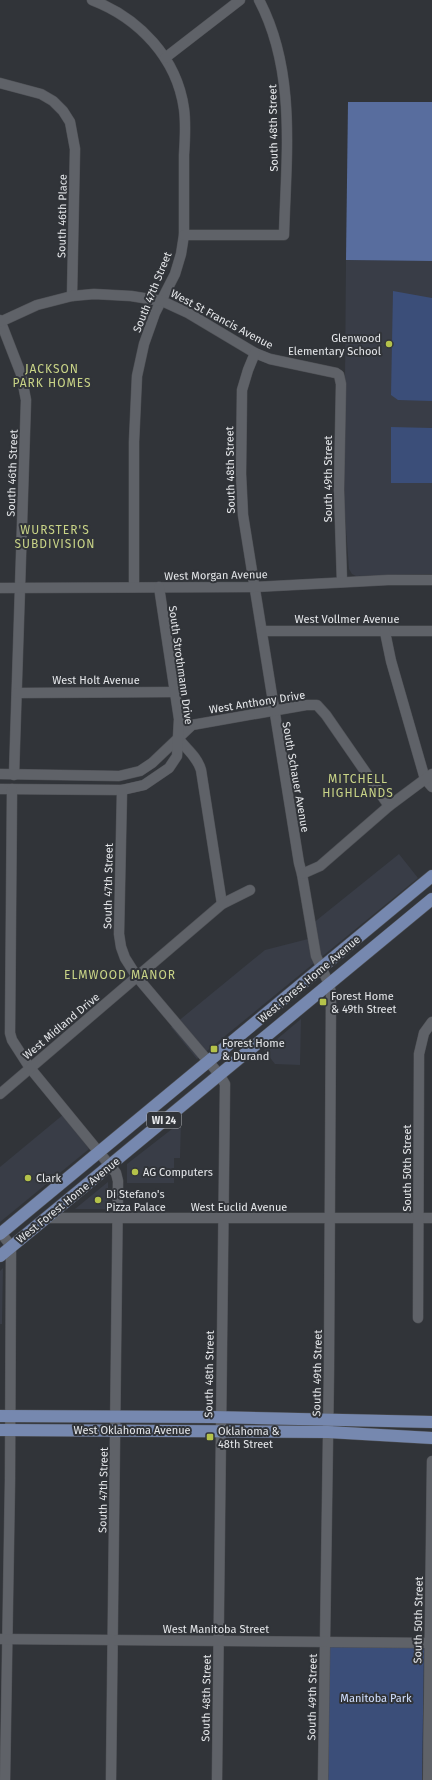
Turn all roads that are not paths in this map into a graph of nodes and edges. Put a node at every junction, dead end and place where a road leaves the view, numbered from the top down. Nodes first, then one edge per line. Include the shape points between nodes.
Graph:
1 (92, 0) edge
2 (240, 0) edge
3 (259, 0) edge
4 (165, 58) junction
5 (0, 83) edge
6 (184, 235) junction
7 (72, 296) junction
8 (162, 301) junction
9 (0, 321) edge
10 (255, 353) junction
11 (339, 376) joint
12 (432, 580) edge
13 (342, 582) junction
14 (134, 587) junction
15 (159, 587) junction
16 (255, 587) junction
17 (0, 588) edge
18 (20, 588) junction
19 (262, 631) junction
20 (432, 631) edge
21 (385, 632) junction
22 (175, 692) junction
23 (17, 693) junction
24 (273, 711) junction
25 (178, 738) junction
26 (0, 774) edge
27 (14, 774) junction
28 (429, 776) edge
29 (432, 787) edge
30 (0, 789) edge
31 (12, 789) junction
32 (122, 790) junction
33 (389, 806) junction
34 (302, 874) junction
35 (432, 876) edge
36 (250, 890) dead end
37 (432, 899) edge
38 (222, 904) junction
39 (321, 969) junction
40 (137, 977) junction
41 (329, 984) junction
42 (5, 1006) edge
43 (432, 1022) edge
44 (30, 1068) junction
45 (214, 1068) junction
46 (0, 1094) edge
47 (104, 1159) junction
48 (46, 1218) junction
49 (118, 1218) junction
50 (419, 1218) junction
51 (432, 1218) edge
52 (223, 1219) junction
53 (330, 1219) junction
54 (1, 1234) edge
55 (11, 1246) junction
56 (0, 1256) edge
57 (418, 1318) dead end
58 (5, 1416) edge
59 (116, 1417) junction
60 (221, 1417) junction
61 (432, 1422) edge
62 (328, 1426) junction
63 (5, 1430) edge
64 (115, 1430) junction
65 (220, 1431) junction
66 (432, 1438) edge
67 (432, 1461) edge
68 (3, 1639) edge
69 (113, 1640) junction
70 (219, 1642) junction
71 (325, 1642) junction
72 (431, 1643) edge
73 (5, 1780) edge
74 (110, 1780) edge
75 (217, 1780) edge
76 (322, 1780) edge
77 (428, 1780) edge

1 - 4 street, South 47th Street via 136,24
2 - 4 street
3 - 6 street, South 48th Street via 277,47 285,87 287,123 284,235
4 - 6 street, South 47th Street via 175,78 184,110
5 - 7 street, South 46th Place via 41,94 53,100 70,122 75,149
6 - 8 street, South 47th Street via 175,274
7 - 8 street, West St Francis Avenue via 114,294
7 - 9 street, West St Francis Avenue via 37,305
8 - 10 street, West St Francis Avenue via 188,313
8 - 14 street, South 47th Street via 144,344 137,376 134,442
9 - 18 street, South 46th Street via 21,374 26,400
10 - 11 street, West St Francis Avenue via 288,364 330,371
10 - 16 street, South 48th Street via 242,390 241,474 244,526
11 - 13 street, South 49th Street
12 - 13 street, West Morgan Avenue
13 - 16 street, West Morgan Avenue
14 - 15 street, West Morgan Avenue
14 - 18 street, West Morgan Avenue
15 - 16 street, West Morgan Avenue
15 - 22 street, South Strothmann Drive
16 - 19 street, South Schauer Avenue
17 - 18 street, West Morgan Avenue
18 - 23 street, South 46th Street
19 - 21 street, West Vollmer Avenue
19 - 24 street, South Schauer Avenue
20 - 21 street, West Vollmer Avenue
21 - 28 street via 391,661
22 - 23 street, West Holt Avenue
22 - 25 street, South Strothmann Drive via 179,719
23 - 27 street, South 46th Street
24 - 25 street, West Anthony Drive via 192,725
24 - 33 street, West Anthony Drive via 306,705 316,706 326,715
24 - 34 street, South Schauer Avenue
25 - 27 street, West Anthony Drive via 152,763 130,774
25 - 32 street via 177,756 168,768 144,785
25 - 38 street, South Strothmann Drive via 199,762
26 - 27 street, West Anthony Drive
28 - 29 street
28 - 33 street
30 - 31 street
31 - 32 street
31 - 42 street
32 - 40 street, South 47th Street via 120,940 125,958
33 - 34 street via 320,866
34 - 39 street, South Schauer Avenue via 316,956
35 - 39 main road, West Forest Home Avenue / WI 24
36 - 38 street, West Midland Drive
37 - 41 main road, West Forest Home Avenue / WI 24
38 - 40 street, West Midland Drive
39 - 41 street, South 49th Street
39 - 45 main road, West Forest Home Avenue / WI 24
40 - 44 street, West Midland Drive
40 - 45 street, South 47th Street
41 - 45 main road, West Forest Home Avenue / WI 24
41 - 53 street, South 49th Street
42 - 44 street via 12,1040
43 - 50 street, South 50th Street via 424,1033 419,1054
44 - 46 street, West Midland Drive
44 - 47 street, South 47th Street
45 - 47 main road, West Forest Home Avenue / WI 24
45 - 47 main road, West Forest Home Avenue / WI 24
45 - 52 street, South 48th Street via 225,1084
47 - 48 main road, West Forest Home Avenue / WI 24
47 - 49 street, South 47th Street via 116,1172
47 - 54 main road, West Forest Home Avenue / WI 24
48 - 49 street, West Euclid Avenue
48 - 55 main road, West Forest Home Avenue / WI 24
49 - 52 street, West Euclid Avenue
49 - 59 street, South 47th Street
50 - 51 street, West Euclid Avenue
50 - 53 street, West Euclid Avenue
50 - 57 street, South 50th Street
52 - 53 street, West Euclid Avenue
52 - 60 street, South 48th Street
53 - 62 street, South 49th Street
54 - 55 street
55 - 56 main road, West Forest Home Avenue / WI 24
55 - 58 street
58 - 59 main road, West Oklahoma Avenue
58 - 63 street
59 - 60 main road, West Oklahoma Avenue
59 - 64 street, South 47th Street
60 - 62 main road, West Oklahoma Avenue
60 - 65 street, South 48th Street
61 - 62 main road, West Oklahoma Avenue
62 - 65 main road, West Oklahoma Avenue
62 - 66 main road, West Oklahoma Avenue
62 - 71 street, South 49th Street
63 - 64 main road, West Oklahoma Avenue
63 - 68 street
64 - 65 main road, West Oklahoma Avenue
64 - 69 street, South 47th Street
65 - 70 street, South 48th Street
67 - 72 street, South 50th Street
68 - 69 street, West Manitoba Street
68 - 73 street
69 - 70 street, West Manitoba Street
69 - 74 street, South 47th Street
70 - 71 street, West Manitoba Street
70 - 75 street, South 48th Street
71 - 72 street, West Manitoba Street
71 - 76 street, South 49th Street
72 - 77 street, South 50th Street

